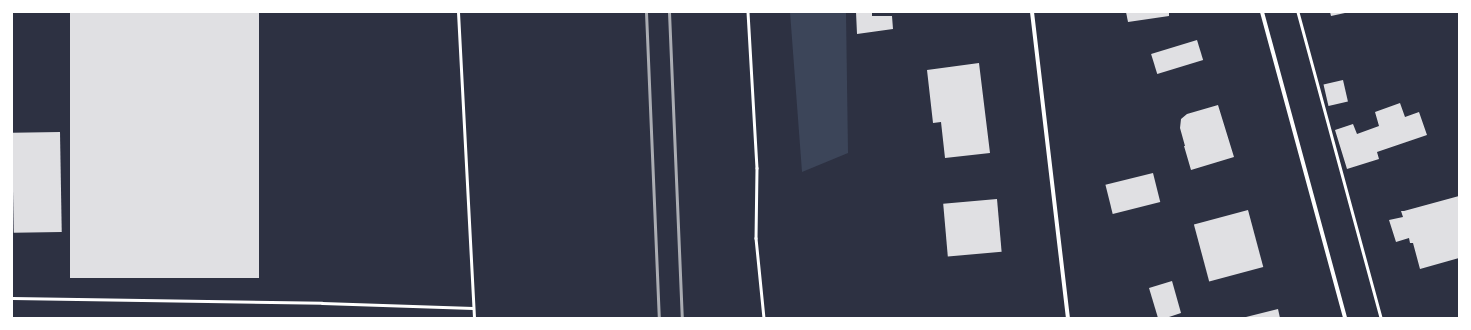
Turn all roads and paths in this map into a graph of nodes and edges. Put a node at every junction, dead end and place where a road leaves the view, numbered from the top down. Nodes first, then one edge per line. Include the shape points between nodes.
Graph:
1 (458, 12) edge
2 (748, 12) edge
3 (1032, 12) edge
4 (1262, 12) edge
5 (1298, 12) edge
6 (12, 298) edge
7 (473, 308) junction
8 (474, 318) edge
9 (764, 318) edge
10 (1068, 318) edge
11 (1345, 318) edge
12 (1381, 318) edge

1 - 7 lane
2 - 9 path via 757,168 756,238
3 - 10 street
4 - 11 street
5 - 12 path
6 - 7 lane
7 - 8 lane

